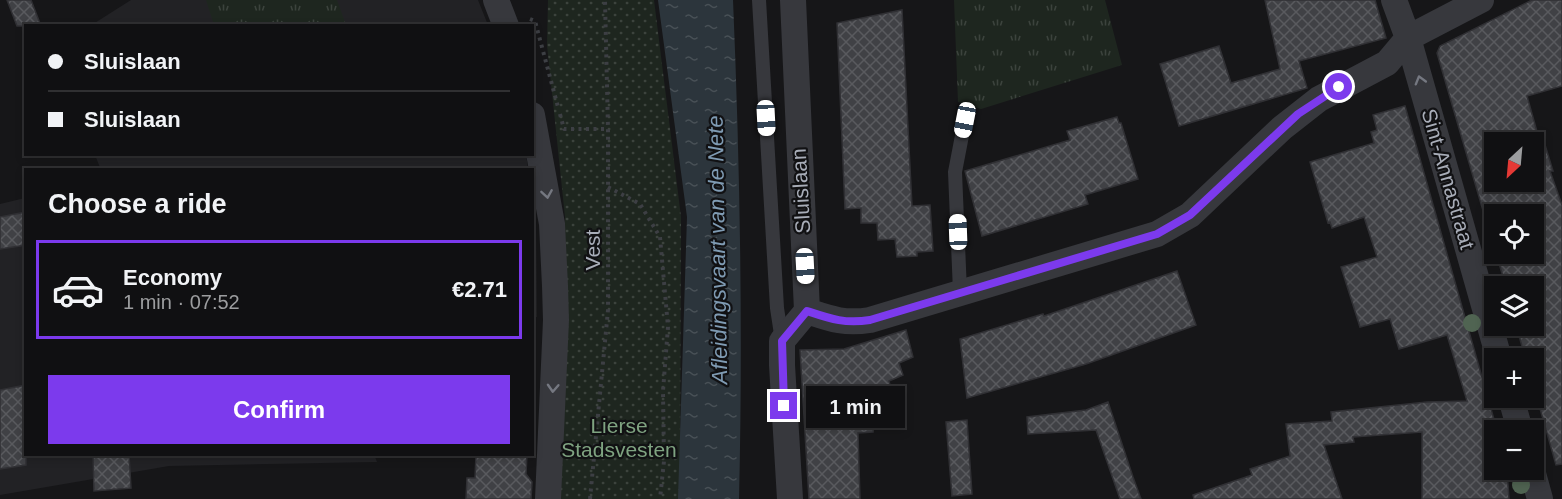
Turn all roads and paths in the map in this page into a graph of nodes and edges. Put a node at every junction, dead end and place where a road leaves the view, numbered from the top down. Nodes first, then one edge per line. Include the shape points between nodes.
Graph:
1 (605, 0) edge
2 (759, 0) edge
3 (793, 0) edge
4 (1394, 0) edge
5 (1481, 0) edge
6 (501, 12) edge
7 (1408, 38) junction
8 (965, 120) dead end
9 (534, 126) edge
10 (608, 129) junction
11 (608, 188) junction
12 (960, 292) junction
13 (807, 311) junction
14 (782, 341) junction
15 (1496, 348) edge
16 (1535, 480) edge
17 (548, 499) edge
18 (590, 499) edge
19 (660, 499) edge
20 (790, 499) edge
21 (1540, 499) edge

1 - 10 path, Vest
2 - 14 lane
3 - 13 street, Sluislaan
4 - 7 street, Sint-Annastraat
5 - 7 street
6 - 10 path via 516,11 535,21 564,129
7 - 12 street via 1387,63 1339,87 1298,114 1177,224 1147,237
15 -> 7 street, Sint-Annastraat
8 - 12 lane via 955,172
9 -> 17 street via 552,224 555,297
10 - 11 path, Vest
11 - 18 path, Vest via 608,310
11 - 19 path via 640,204 660,237 668,327
12 - 13 street via 870,320 837,321
13 - 14 street
14 - 20 street
16 - 21 street

